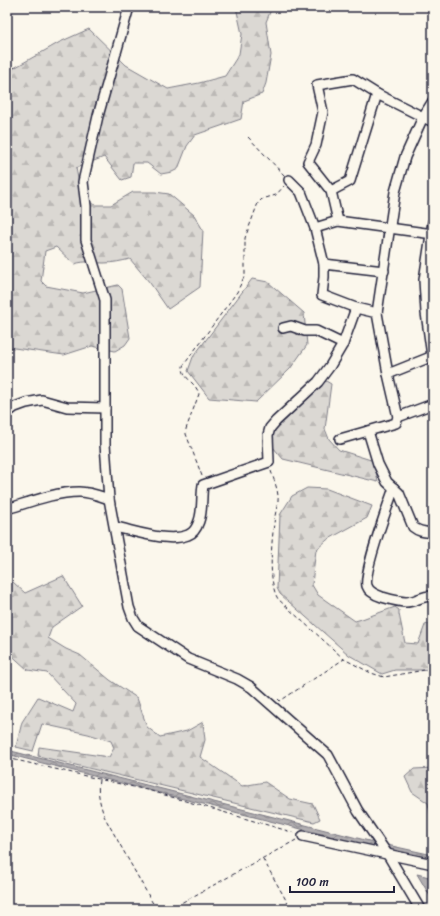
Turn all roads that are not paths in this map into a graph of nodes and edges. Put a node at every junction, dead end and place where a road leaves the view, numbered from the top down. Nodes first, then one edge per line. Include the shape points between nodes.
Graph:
1 (129, 7) edge
2 (377, 94) junction
3 (433, 101) edge
4 (423, 117) junction
5 (433, 122) edge
6 (289, 180) road end
7 (331, 191) junction
8 (338, 221) junction
9 (433, 222) edge
10 (315, 228) junction
11 (390, 229) junction
12 (432, 234) edge
13 (324, 264) junction
14 (384, 270) junction
15 (356, 308) junction
16 (377, 313) junction
17 (283, 328) dead end
18 (343, 344) junction
19 (433, 356) edge
20 (388, 374) junction
21 (433, 404) edge
22 (105, 408) junction
23 (7, 413) edge
24 (398, 417) junction
25 (368, 431) junction
26 (340, 440) dead end
27 (394, 488) junction
28 (109, 499) junction
29 (7, 509) edge
30 (115, 527) junction
31 (433, 533) edge
32 (433, 596) edge
33 (303, 836) road end
34 (386, 852) junction
35 (433, 864) edge
36 (433, 870) edge
37 (420, 909) edge

1 - 22 street via 98,116 83,182 86,240 105,300
2 - 4 street
2 - 7 street via 350,181
2 - 7 street via 353,79 317,85 323,112 316,145 308,162
3 - 4 street
4 - 5 street
4 - 11 street via 405,157 395,192
6 - 10 street via 301,192
7 - 8 street
8 - 10 street
8 - 11 street
9 - 12 street
10 - 13 street
11 - 12 street
11 - 14 street
12 - 19 street via 424,280
13 - 14 street
13 - 15 street via 322,295
14 - 16 street
15 - 16 street
15 - 18 street
16 - 20 street
17 - 18 street via 291,326 305,331 316,331
18 - 30 street via 318,382 270,428 269,462 203,485 201,512 195,530 188,535 166,537
19 - 20 street
20 - 24 street
21 - 24 street
22 - 23 street via 67,407 42,400 15,407
22 - 28 street
24 - 25 street via 396,423
25 - 26 street
25 - 27 street via 378,464 387,482
27 - 31 street via 399,493 413,527 422,532
27 - 32 street via 372,556 367,586 370,592 381,597 406,602
28 - 29 street via 80,492 62,494
28 - 30 street
30 - 34 street via 129,606 138,626 188,659 250,687 328,755 358,811
33 - 34 street
34 - 35 street
34 - 36 street
34 - 37 street

